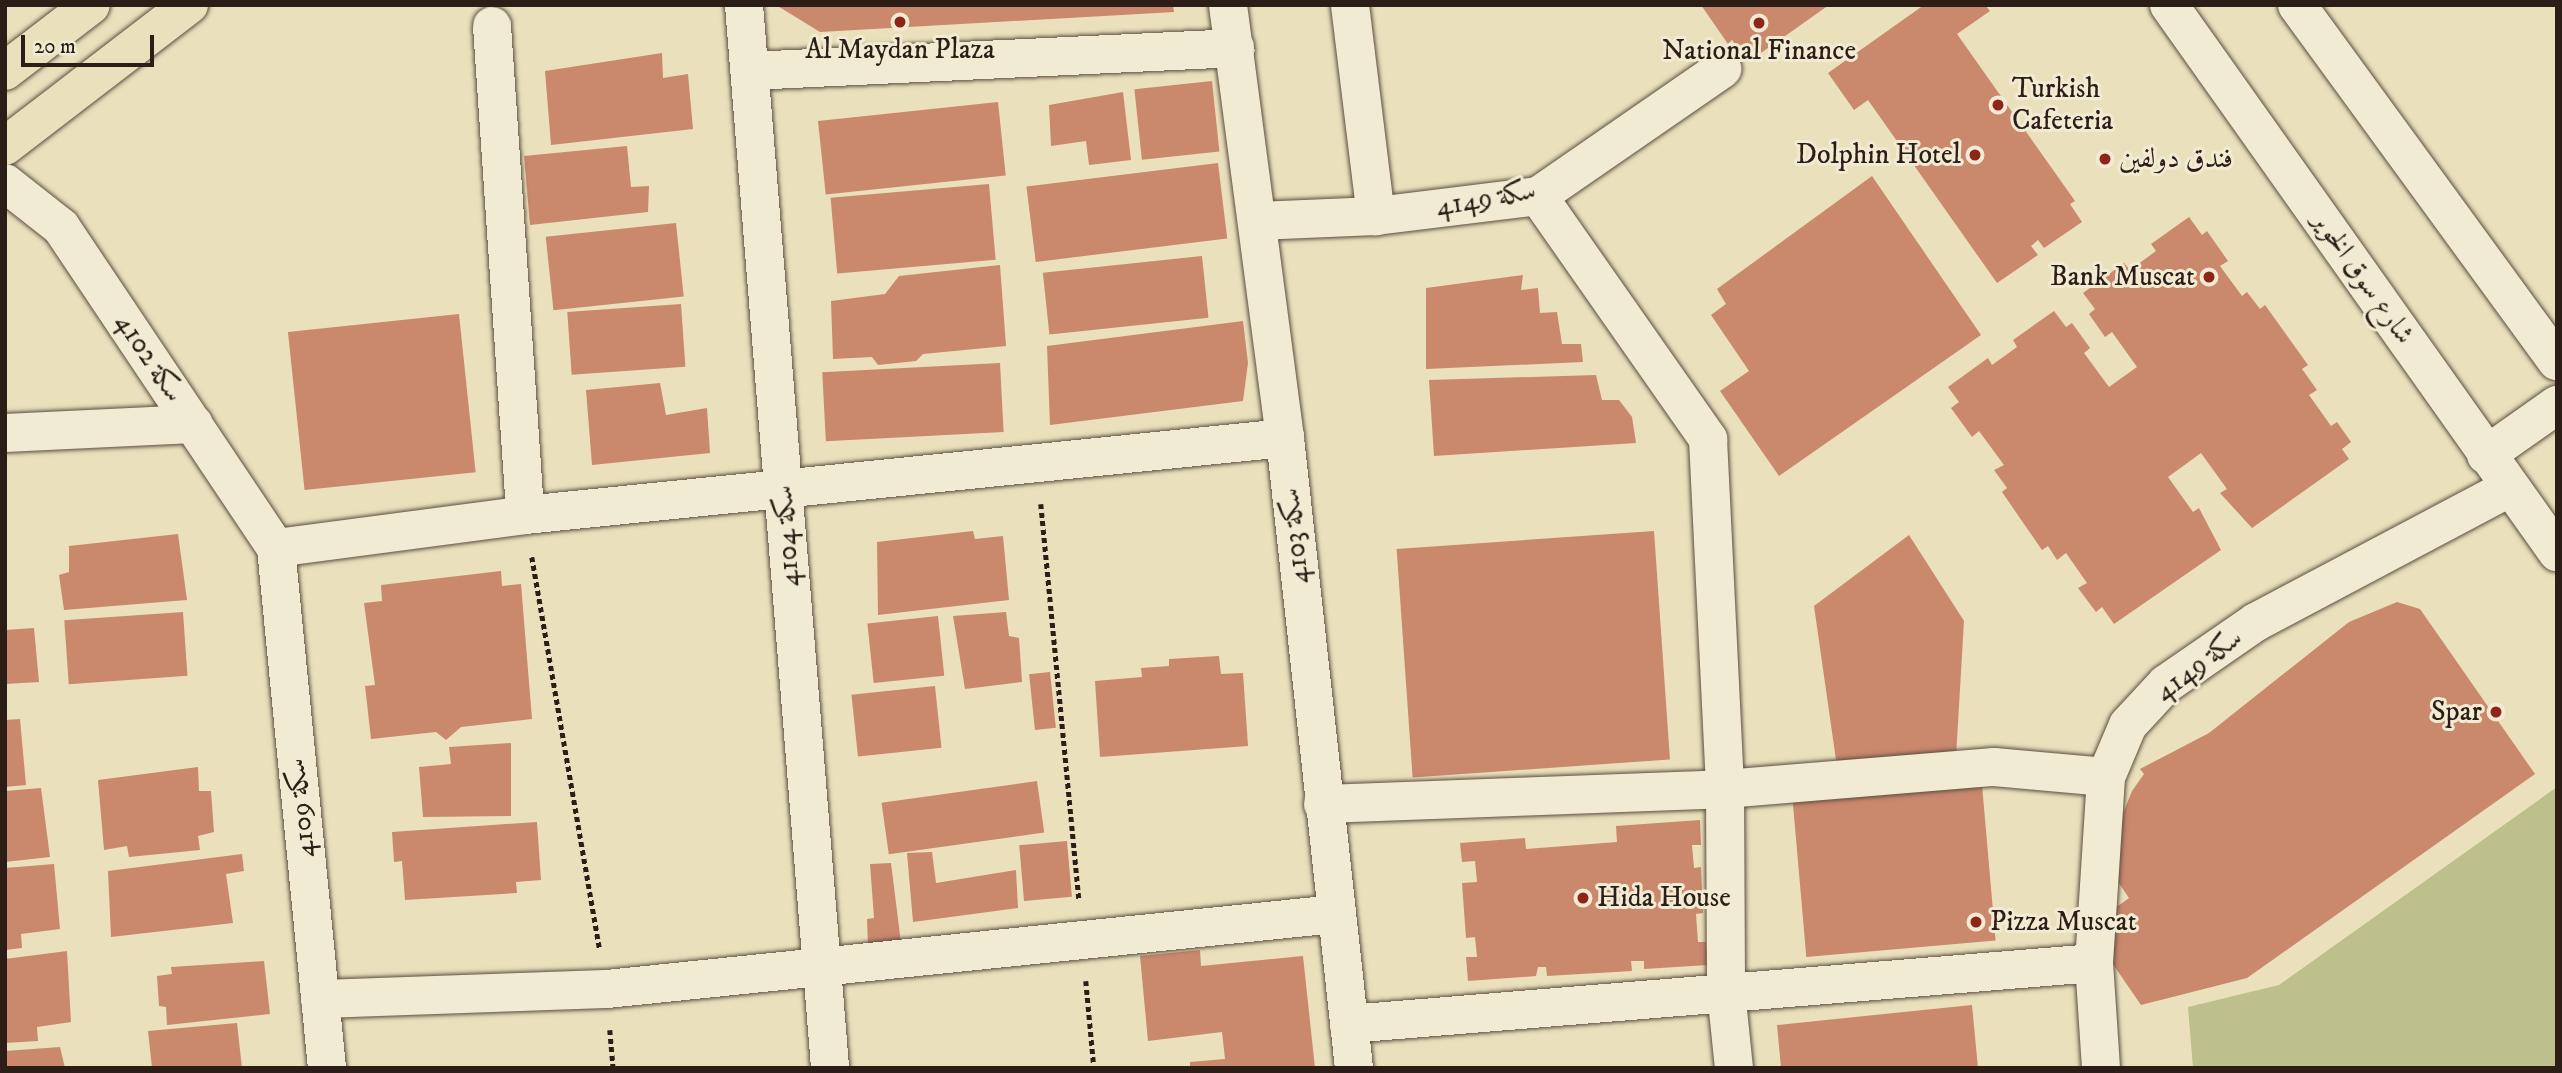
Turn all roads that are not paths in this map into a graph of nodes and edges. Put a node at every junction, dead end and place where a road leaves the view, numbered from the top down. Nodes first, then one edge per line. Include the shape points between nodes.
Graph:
1 (91, 5) edge
2 (189, 5) edge
3 (744, 5) edge
4 (1228, 5) edge
5 (1350, 5) edge
6 (2169, 5) edge
7 (2297, 5) edge
8 (492, 26) dead end
9 (1235, 48) junction
10 (1721, 69) dead end
11 (5, 71) edge
12 (750, 71) junction
13 (5, 146) edge
14 (5, 183) edge
15 (1538, 196) junction
16 (1376, 216) junction
17 (1257, 222) junction
18 (2557, 361) edge
19 (2557, 405) edge
20 (194, 424) junction
21 (5, 433) edge
22 (1285, 438) junction
23 (2486, 454) junction
24 (784, 488) junction
25 (2509, 488) junction
26 (525, 515) junction
27 (276, 548) junction
28 (2557, 552) edge
29 (2106, 777) junction
30 (1725, 789) junction
31 (1323, 804) junction
32 (1335, 914) junction
33 (2094, 963) junction
34 (819, 969) junction
35 (1726, 991) junction
36 (320, 999) junction
37 (1349, 1024) junction
38 (327, 1068) edge
39 (830, 1068) edge
40 (1354, 1068) edge
41 (1734, 1068) edge
42 (2101, 1068) edge

1 - 11 main road
2 - 13 main road
3 - 12 street, سكة 4104
4 - 9 street, سكة 4103
5 - 16 street
6 - 23 street, شارع سوق الخوير
7 - 18 street
8 - 26 street
9 - 12 street
9 - 17 street, سكة 4103
10 - 15 street, سكة 4149
12 - 24 street, سكة 4104
14 - 20 street, سكة 4102 via 61,227
15 - 16 street, سكة 4149
15 - 30 street via 1708,439
16 - 17 street, سكة 4149
17 - 22 street, سكة 4103
19 - 23 street
20 - 21 street
20 - 27 street, سكة 4102
22 - 24 street
22 - 31 street, سكة 4103
23 - 25 street, شارع سوق الخوير
24 - 26 street
24 - 34 street, سكة 4104
25 - 28 street, شارع سوق الخوير
25 - 29 street, سكة 4149 via 2256,622 2166,684 2128,725
26 - 27 street
27 - 36 street, سكة 4109
29 - 30 street via 1994,767
29 - 33 street, سكة 4149
30 - 31 street
30 - 35 street
31 - 32 street, سكة 4103
32 - 34 street
32 - 37 street, سكة 4103
33 - 35 street
33 - 42 street, سكة 4149
34 - 36 street via 607,989
34 - 39 street, سكة 4104
35 - 37 street
35 - 41 street
36 - 38 street, سكة 4109
37 - 40 street, سكة 4103

